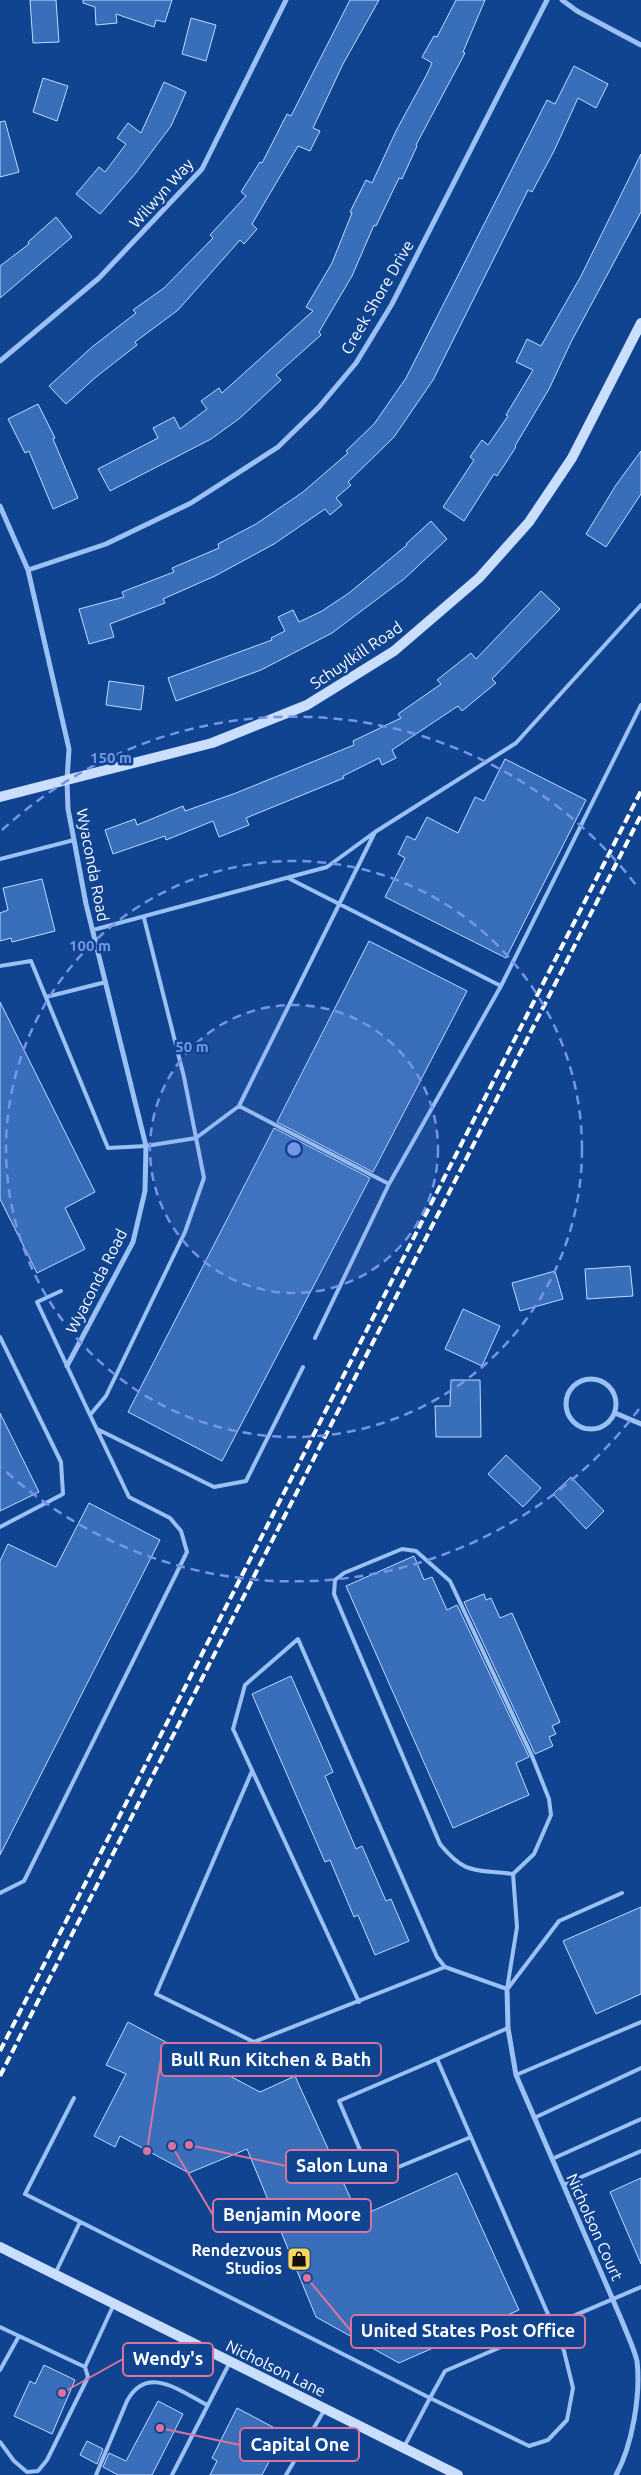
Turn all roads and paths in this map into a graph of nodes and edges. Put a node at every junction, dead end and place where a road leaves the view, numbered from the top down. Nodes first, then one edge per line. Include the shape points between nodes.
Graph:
1 (286, 0) edge
2 (547, 0) edge
3 (562, 0) edge
4 (641, 45) edge
5 (641, 324) edge
6 (0, 361) edge
7 (0, 506) edge
8 (28, 570) junction
9 (641, 605) edge
10 (641, 705) edge
11 (67, 781) junction
12 (0, 797) edge
13 (375, 832) junction
14 (74, 840) junction
15 (0, 859) edge
16 (290, 879) junction
17 (339, 904) junction
18 (144, 918) junction
19 (93, 930) junction
20 (0, 966) edge
21 (106, 982) junction
22 (501, 986) junction
23 (46, 997) junction
24 (239, 1106) junction
25 (196, 1138) junction
26 (146, 1146) junction
27 (389, 1184) junction
28 (61, 1291) dead end
29 (0, 1337) edge
30 (315, 1338) dead end
31 (67, 1366) junction
32 (303, 1367) dead end
33 (615, 1413) junction
34 (90, 1415) junction
35 (641, 1424) edge
36 (97, 1429) junction
37 (0, 1527) edge
38 (252, 1771) junction
39 (512, 1874) junction
40 (0, 1893) edge
41 (622, 1893) dead end
42 (445, 1967) junction
43 (508, 1989) junction
44 (359, 2002) junction
45 (641, 2022) edge
46 (508, 2028) junction
47 (437, 2059) junction
48 (641, 2068) edge
49 (516, 2076) junction
50 (74, 2098) dead end
51 (534, 2118) junction
52 (641, 2119) edge
53 (471, 2137) junction
54 (641, 2151) edge
55 (552, 2159) junction
56 (563, 2185) junction
57 (80, 2222) junction
58 (0, 2247) edge
59 (55, 2275) junction
60 (641, 2287) edge
61 (612, 2299) junction
62 (114, 2304) junction
63 (552, 2324) junction
64 (0, 2327) edge
65 (18, 2336) junction
66 (230, 2362) junction
67 (85, 2367) junction
68 (0, 2370) edge
69 (430, 2398) junction
70 (207, 2405) junction
71 (325, 2409) junction
72 (0, 2442) edge
73 (403, 2448) junction
74 (438, 2470) edge
75 (96, 2475) edge
76 (172, 2475) edge
77 (286, 2475) edge
78 (458, 2475) edge
79 (616, 2475) edge

1 - 6 street, Wilwyn Way via 202,169 98,278
2 - 8 street, Creek Shore Drive via 392,304 356,363 319,407 278,447 191,503 106,544
3 - 4 street
5 - 11 street, Schuylkill Road via 572,458 529,522 479,578 394,651 307,705 212,743
7 - 8 street, Wyaconda Road
8 - 11 street, Wyaconda Road via 69,749
9 - 13 lane via 516,743
10 - 22 lane
11 - 12 street, Schuylkill Road
11 - 14 street, Wyaconda Road
13 - 16 lane via 328,867
13 - 17 lane
14 - 15 lane
14 - 19 street, Wyaconda Road
16 - 17 lane
16 - 18 lane
17 - 22 lane
17 - 24 lane
18 - 19 lane
18 - 25 lane
19 - 21 street, Wyaconda Road
20 - 23 lane via 32,961
21 - 23 lane
21 - 26 street, Wyaconda Road
22 - 27 lane
23 - 26 lane via 108,1148
24 - 25 lane
24 - 27 lane
25 - 26 lane
25 - 34 lane via 204,1178 185,1232 106,1396
26 - 31 street, Wyaconda Road via 145,1191 133,1242
27 - 30 lane
28 - 31 lane via 37,1302
29 - 37 lane via 61,1462 63,1494
31 - 34 lane
32 - 36 lane via 246,1481 214,1487
33 - 33 street via 617,1405 611,1388 597,1379 580,1381 568,1394 567,1411 578,1425 595,1429 603,1426
33 - 35 street
34 - 36 lane
36 - 40 lane via 129,1496 170,1518 182,1531 188,1552 24,1881
38 - 42 lane via 233,1729 245,1685 298,1639
38 - 44 lane
38 - 44 lane via 156,1994 254,2042
39 - 39 lane via 464,1868 454,1862 440,1844 334,1594 335,1580 344,1573 402,1549 416,1551 450,1581 549,1799 551,1815 534,1854
39 - 43 lane via 517,1927
41 - 43 lane via 559,1921
42 - 43 lane
42 - 44 lane
43 - 46 street, Nicholson Court
45 - 49 lane
46 - 47 lane
46 - 49 street, Nicholson Court
47 - 53 lane
47 - 53 lane via 340,2101 372,2178
48 - 51 lane
49 - 51 street, Nicholson Court
50 - 57 lane via 25,2194
51 - 55 street, Nicholson Court
52 - 55 lane
53 - 63 lane
54 - 56 lane
55 - 56 street, Nicholson Court
56 - 61 street, Nicholson Court
57 - 59 lane
57 - 69 lane
58 - 59 street, Nicholson Lane
59 - 62 street, Nicholson Lane
60 - 61 lane
61 - 63 lane
61 - 79 street, Nicholson Court via 637,2362 640,2386 636,2420
62 - 66 street, Nicholson Lane
62 - 67 lane
63 - 69 lane via 445,2371
63 - 69 lane via 564,2351 573,2388 567,2420 548,2440 529,2446
64 - 65 lane
65 - 67 lane
65 - 68 lane
66 - 70 lane
66 - 71 street, Nicholson Lane
67 - 72 lane via 88,2377 47,2460 38,2471 27,2472
69 - 73 lane
70 - 75 lane via 164,2383 156,2381 139,2386 127,2401
70 - 76 lane
71 - 73 street, Nicholson Lane
71 - 77 lane
73 - 74 street, Nicholson Lane
74 - 78 street, Nicholson Lane

